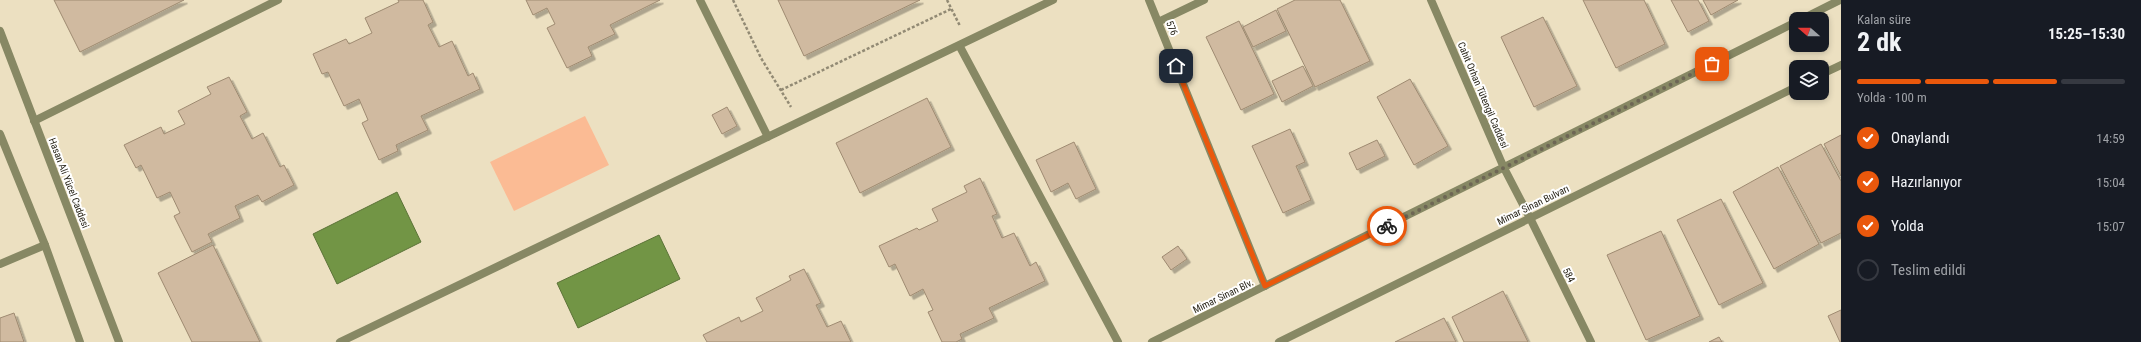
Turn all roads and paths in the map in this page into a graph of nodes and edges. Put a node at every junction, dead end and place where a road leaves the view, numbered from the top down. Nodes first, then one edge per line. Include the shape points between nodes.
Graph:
1 (278, 0) edge
2 (700, 0) edge
3 (733, 0) edge
4 (947, 0) edge
5 (1053, 0) edge
6 (1149, 0) edge
7 (1204, 0) edge
8 (1431, 0) edge
9 (1840, 0) edge
10 (951, 9) junction
11 (1816, 12) edge
12 (1158, 22) junction
13 (1789, 26) edge
14 (0, 31) edge
15 (967, 41) junction
16 (959, 45) junction
17 (1841, 65) edge
18 (1829, 71) edge
19 (781, 90) junction
20 (1789, 90) edge
21 (34, 121) junction
22 (799, 122) junction
23 (0, 134) edge
24 (768, 137) junction
25 (1504, 168) junction
26 (1530, 218) junction
27 (45, 245) junction
28 (0, 264) edge
29 (1265, 286) junction
30 (1283, 341) edge
31 (80, 342) edge
32 (119, 342) edge
33 (340, 342) edge
34 (1118, 342) edge
35 (1152, 342) edge
36 (1591, 342) edge

1 - 21 street
2 - 24 street
3 - 19 path via 761,58
4 - 10 path
5 - 15 street
6 - 12 street, 576
7 - 12 street
8 - 25 street, Cahit Orhan Tütengil Caddesi
9 - 11 street
10 - 15 path
10 - 19 path
12 - 29 street, 576
13 - 25 street, Mimar Sinan Blv.
14 - 21 street, Hasan Ali Yücel Caddesi
15 - 16 street
16 - 22 street
16 - 34 street
17 - 18 street
19 - 22 path
20 - 26 street, Mimar Sinan Bulvarı
21 - 32 street, Hasan Ali Yücel Caddesi
22 - 24 street
23 - 27 street
24 - 33 street
25 - 26 street, Cahit Orhan Tütengil Caddesi
25 - 29 street, Mimar Sinan Blv.
26 - 30 street, Mimar Sinan Bulvarı
26 - 36 street, 584
27 - 28 street
27 - 31 street
29 - 35 street, Mimar Sinan Blv.

